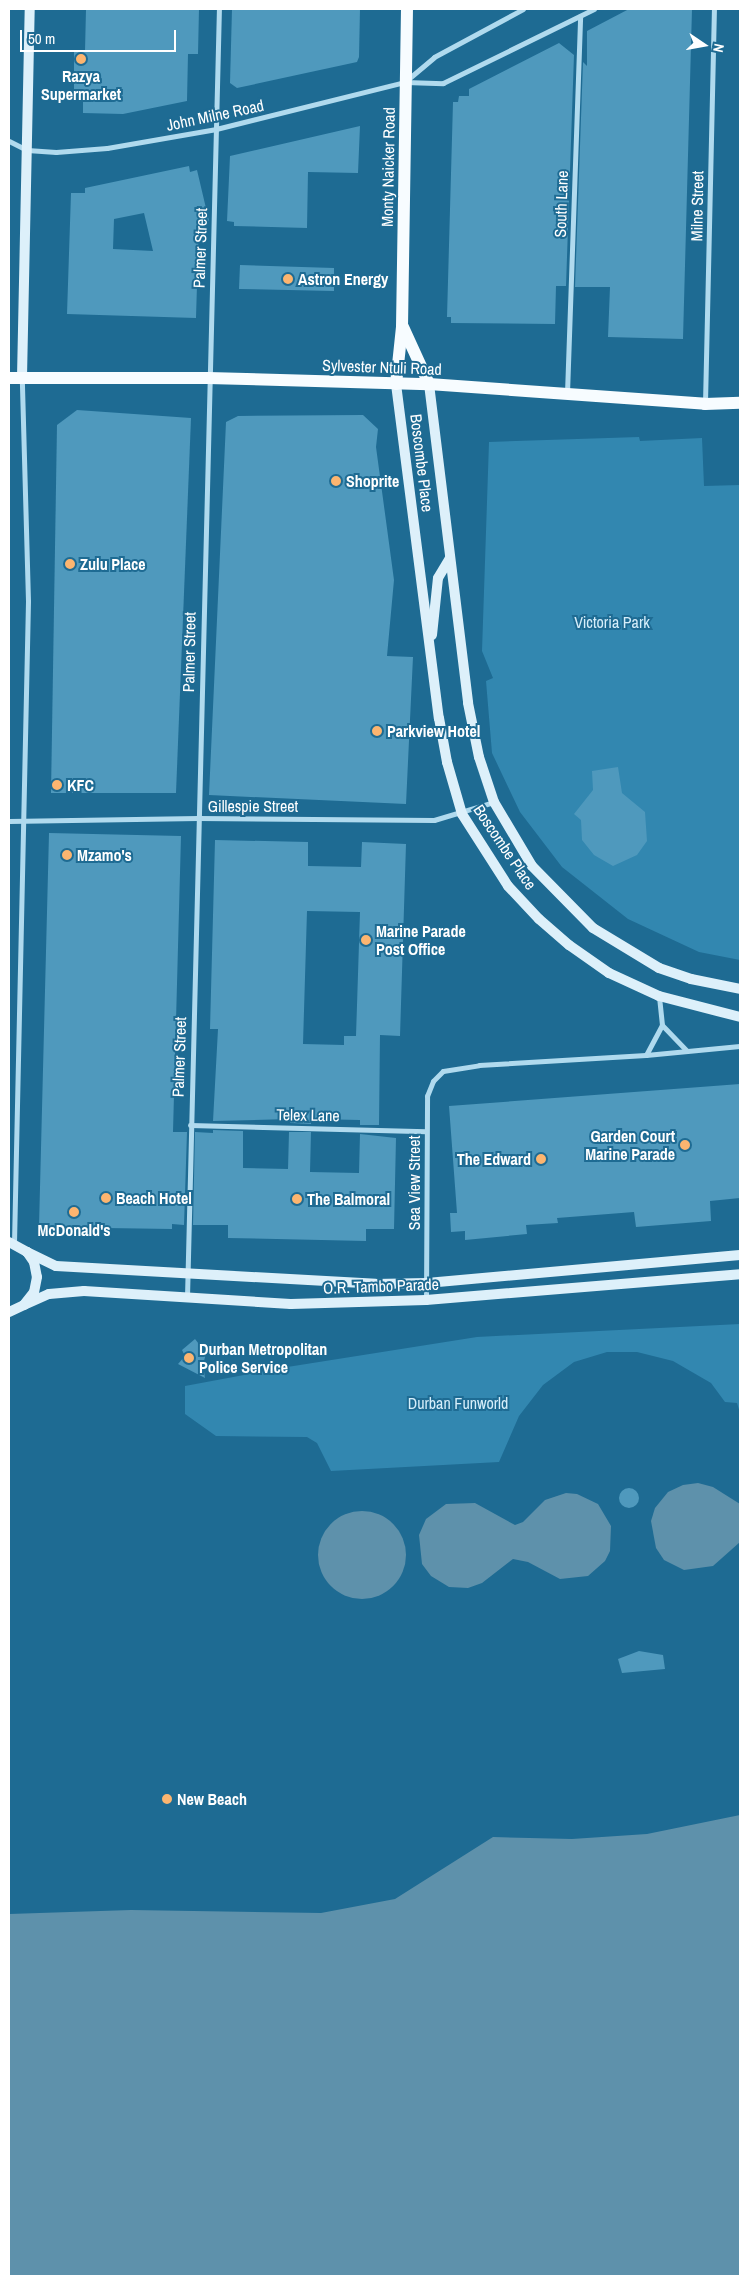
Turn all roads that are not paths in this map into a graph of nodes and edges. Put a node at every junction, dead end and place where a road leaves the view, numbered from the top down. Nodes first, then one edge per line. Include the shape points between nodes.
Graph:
1 (30, 9) edge
2 (219, 9) edge
3 (407, 9) edge
4 (523, 9) edge
5 (594, 9) edge
6 (714, 9) edge
7 (580, 16) junction
8 (405, 82) junction
9 (216, 129) junction
10 (9, 141) edge
11 (27, 150) junction
12 (402, 326) junction
13 (15, 378) edge
14 (208, 378) junction
15 (396, 384) junction
16 (429, 384) junction
17 (567, 394) junction
18 (740, 403) edge
19 (705, 404) junction
20 (450, 558) junction
21 (430, 643) junction
22 (494, 802) junction
23 (462, 814) junction
24 (198, 818) junction
25 (22, 821) junction
26 (9, 822) edge
27 (740, 989) edge
28 (659, 996) junction
29 (740, 1017) edge
30 (662, 1025) junction
31 (740, 1046) edge
32 (688, 1051) junction
33 (646, 1055) junction
34 (190, 1125) junction
35 (426, 1131) junction
36 (12, 1242) edge
37 (27, 1252) junction
38 (740, 1255) edge
39 (188, 1272) junction
40 (740, 1274) edge
41 (427, 1283) junction
42 (187, 1297) junction
43 (426, 1300) junction
44 (24, 1306) junction
45 (9, 1312) edge

1 - 11 main road
2 - 9 street, Palmer Street
3 - 8 main road, Monty Naicker Road
4 - 8 street, John Milne Road via 434,57
5 - 7 street, John Milne Road
6 - 19 street, Milne Street
7 - 8 street, John Milne Road via 443,83
7 - 17 street, South Lane
8 - 9 street, John Milne Road
8 - 12 main road, Monty Naicker Road
9 - 11 street, John Milne Road via 107,148 56,152
9 - 14 street, Palmer Street
10 - 11 street
11 - 13 main road
12 - 15 main road, Monty Naicker Road
12 - 16 main road, Monty Naicker Road
13 - 14 main road, Sylvester Ntuli Road
13 - 25 street via 28,601
14 - 15 main road, Sylvester Ntuli Road
14 - 24 street, Palmer Street
15 - 16 main road, Sylvester Ntuli Road
15 - 21 main road, Boscombe Place
16 - 17 main road, Sylvester Ntuli Road
16 - 20 main road, Boscombe Place
17 - 19 main road, Sylvester Ntuli Road
18 - 19 main road, Sylvester Ntuli Road
20 - 21 main road via 438,578
20 - 22 main road, Boscombe Place via 468,704 479,757
21 - 23 main road, Boscombe Place via 447,762
22 - 23 street, Gillespie Street
22 - 27 main road, Boscombe Place via 532,866 593,928 659,968
23 - 24 street, Gillespie Street via 434,820
23 - 28 main road, Boscombe Place via 508,886 538,919 609,973
24 - 25 street, Gillespie Street
24 - 34 street, Palmer Street
25 - 26 street, Gillespie Street
25 - 36 street
28 - 29 main road, Boscombe Place
28 - 30 street
30 - 32 street
30 - 33 street
31 - 32 street
32 - 33 street
33 - 35 street, Sea View Street via 478,1065 443,1071 433,1081 427,1096
34 - 35 street, Telex Lane
34 - 39 street, Palmer Street
35 - 41 street, Sea View Street
36 - 37 main road, O.R. Tambo Parade
37 - 39 main road, O.R. Tambo Parade via 56,1266
37 - 44 main road via 34,1262 37,1277 34,1292
38 - 41 main road, O.R. Tambo Parade
39 - 41 main road, O.R. Tambo Parade via 375,1284
39 - 42 street, Palmer Street
40 - 43 main road, O.R. Tambo Parade
41 - 43 street, Sea View Street
42 - 43 main road, O.R. Tambo Parade via 290,1304
42 - 44 main road, O.R. Tambo Parade via 84,1291 49,1294
44 - 45 main road, O.R. Tambo Parade

